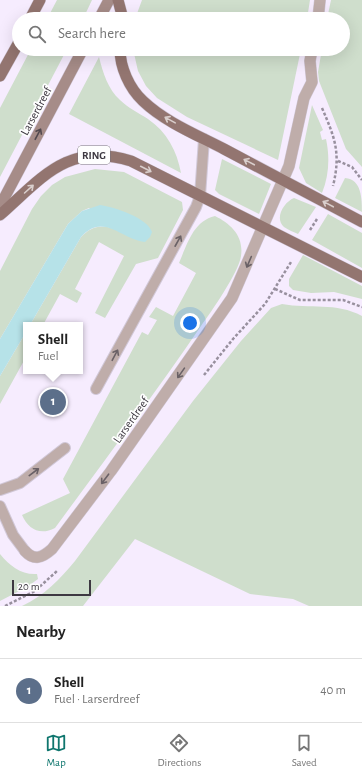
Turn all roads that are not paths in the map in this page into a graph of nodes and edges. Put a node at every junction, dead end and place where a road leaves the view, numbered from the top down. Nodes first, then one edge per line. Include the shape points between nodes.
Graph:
1 (40, 0) edge
2 (109, 0) edge
3 (118, 0) edge
4 (320, 0) edge
5 (34, 12) edge
6 (103, 12) edge
7 (121, 12) edge
8 (319, 12) edge
9 (12, 55) edge
10 (79, 56) edge
11 (121, 56) edge
12 (311, 56) edge
13 (0, 76) edge
14 (204, 139) junction
15 (284, 180) junction
16 (200, 196) junction
17 (0, 206) edge
18 (0, 215) edge
19 (362, 222) edge
20 (264, 227) junction
21 (362, 276) edge
22 (96, 389) dead end
23 (65, 448) dead end
24 (0, 490) edge
25 (0, 506) edge
26 (24, 550) joint

1 - 5 main road
2 - 6 main road
3 - 7 main road
4 - 8 street
9 - 13 main road
17 -> 10 main road, Larserdreef
14 -> 11 main road via 166,118 142,100 128,79
12 - 15 street, Larserdreef via 312,82 304,98
15 -> 14 main road
14 - 16 lane
19 -> 15 main road
15 - 20 street, Larserdreef
18 -> 16 main road, RING via 51,170 72,159 100,154 131,161
16 - 20 main road, RING
22 -> 16 lane via 188,223
20 - 21 main road, RING
20 -> 26 street, Larserdreef via 227,307 111,471 45,555 35,558
24 -> 23 lane via 20,483
25 - 26 lane, Larserdreef via 13,535

